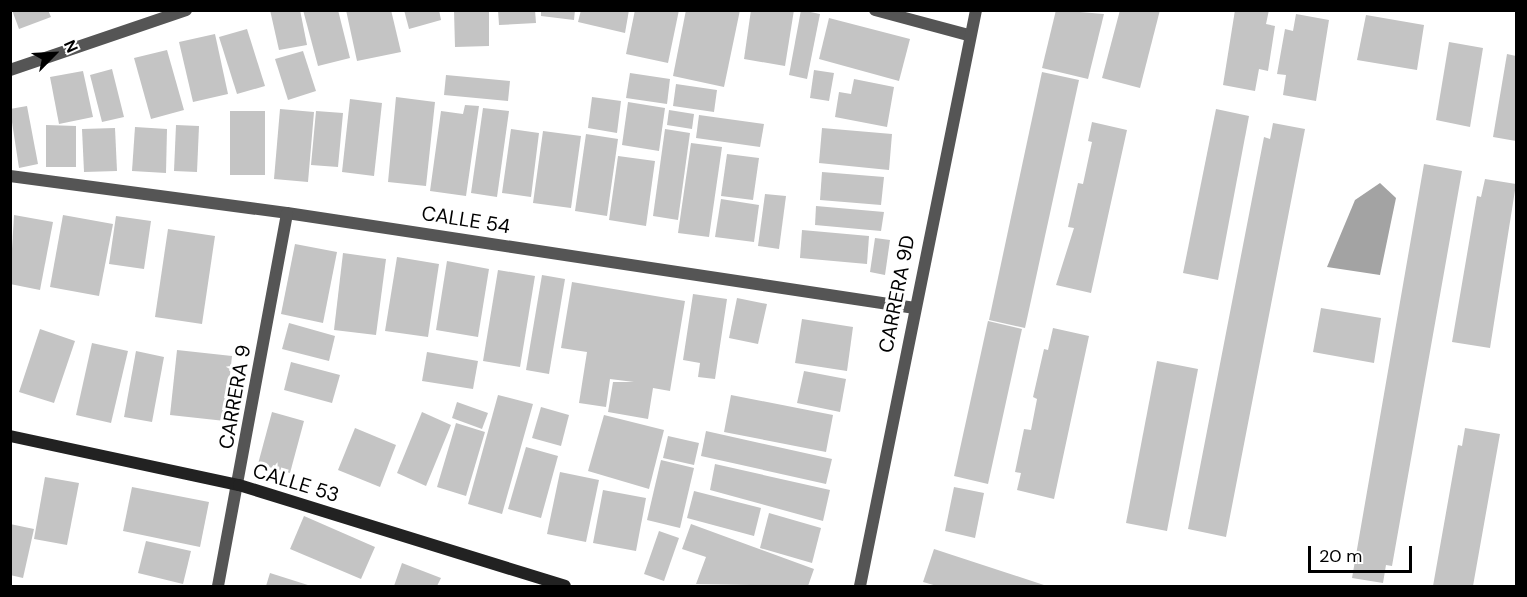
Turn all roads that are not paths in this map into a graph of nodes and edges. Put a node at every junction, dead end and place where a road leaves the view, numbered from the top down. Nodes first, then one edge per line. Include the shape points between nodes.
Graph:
1 (875, 10) edge
2 (976, 10) edge
3 (184, 11) edge
4 (968, 35) junction
5 (10, 70) edge
6 (10, 177) edge
7 (287, 213) junction
8 (915, 308) junction
9 (10, 436) edge
10 (239, 485) junction
11 (218, 586) edge
12 (565, 586) edge
13 (860, 586) edge

1 - 4 street
2 - 4 street, CARRERA 9D
3 - 5 street
4 - 8 street, CARRERA 9D
6 - 7 street, CALLE 54
7 - 8 street, CALLE 54
7 - 10 street, CARRERA 9
8 - 13 street, CARRERA 9D
9 - 10 street, CALLE 53
10 - 11 street, CARRERA 9
10 - 12 street, CALLE 53

